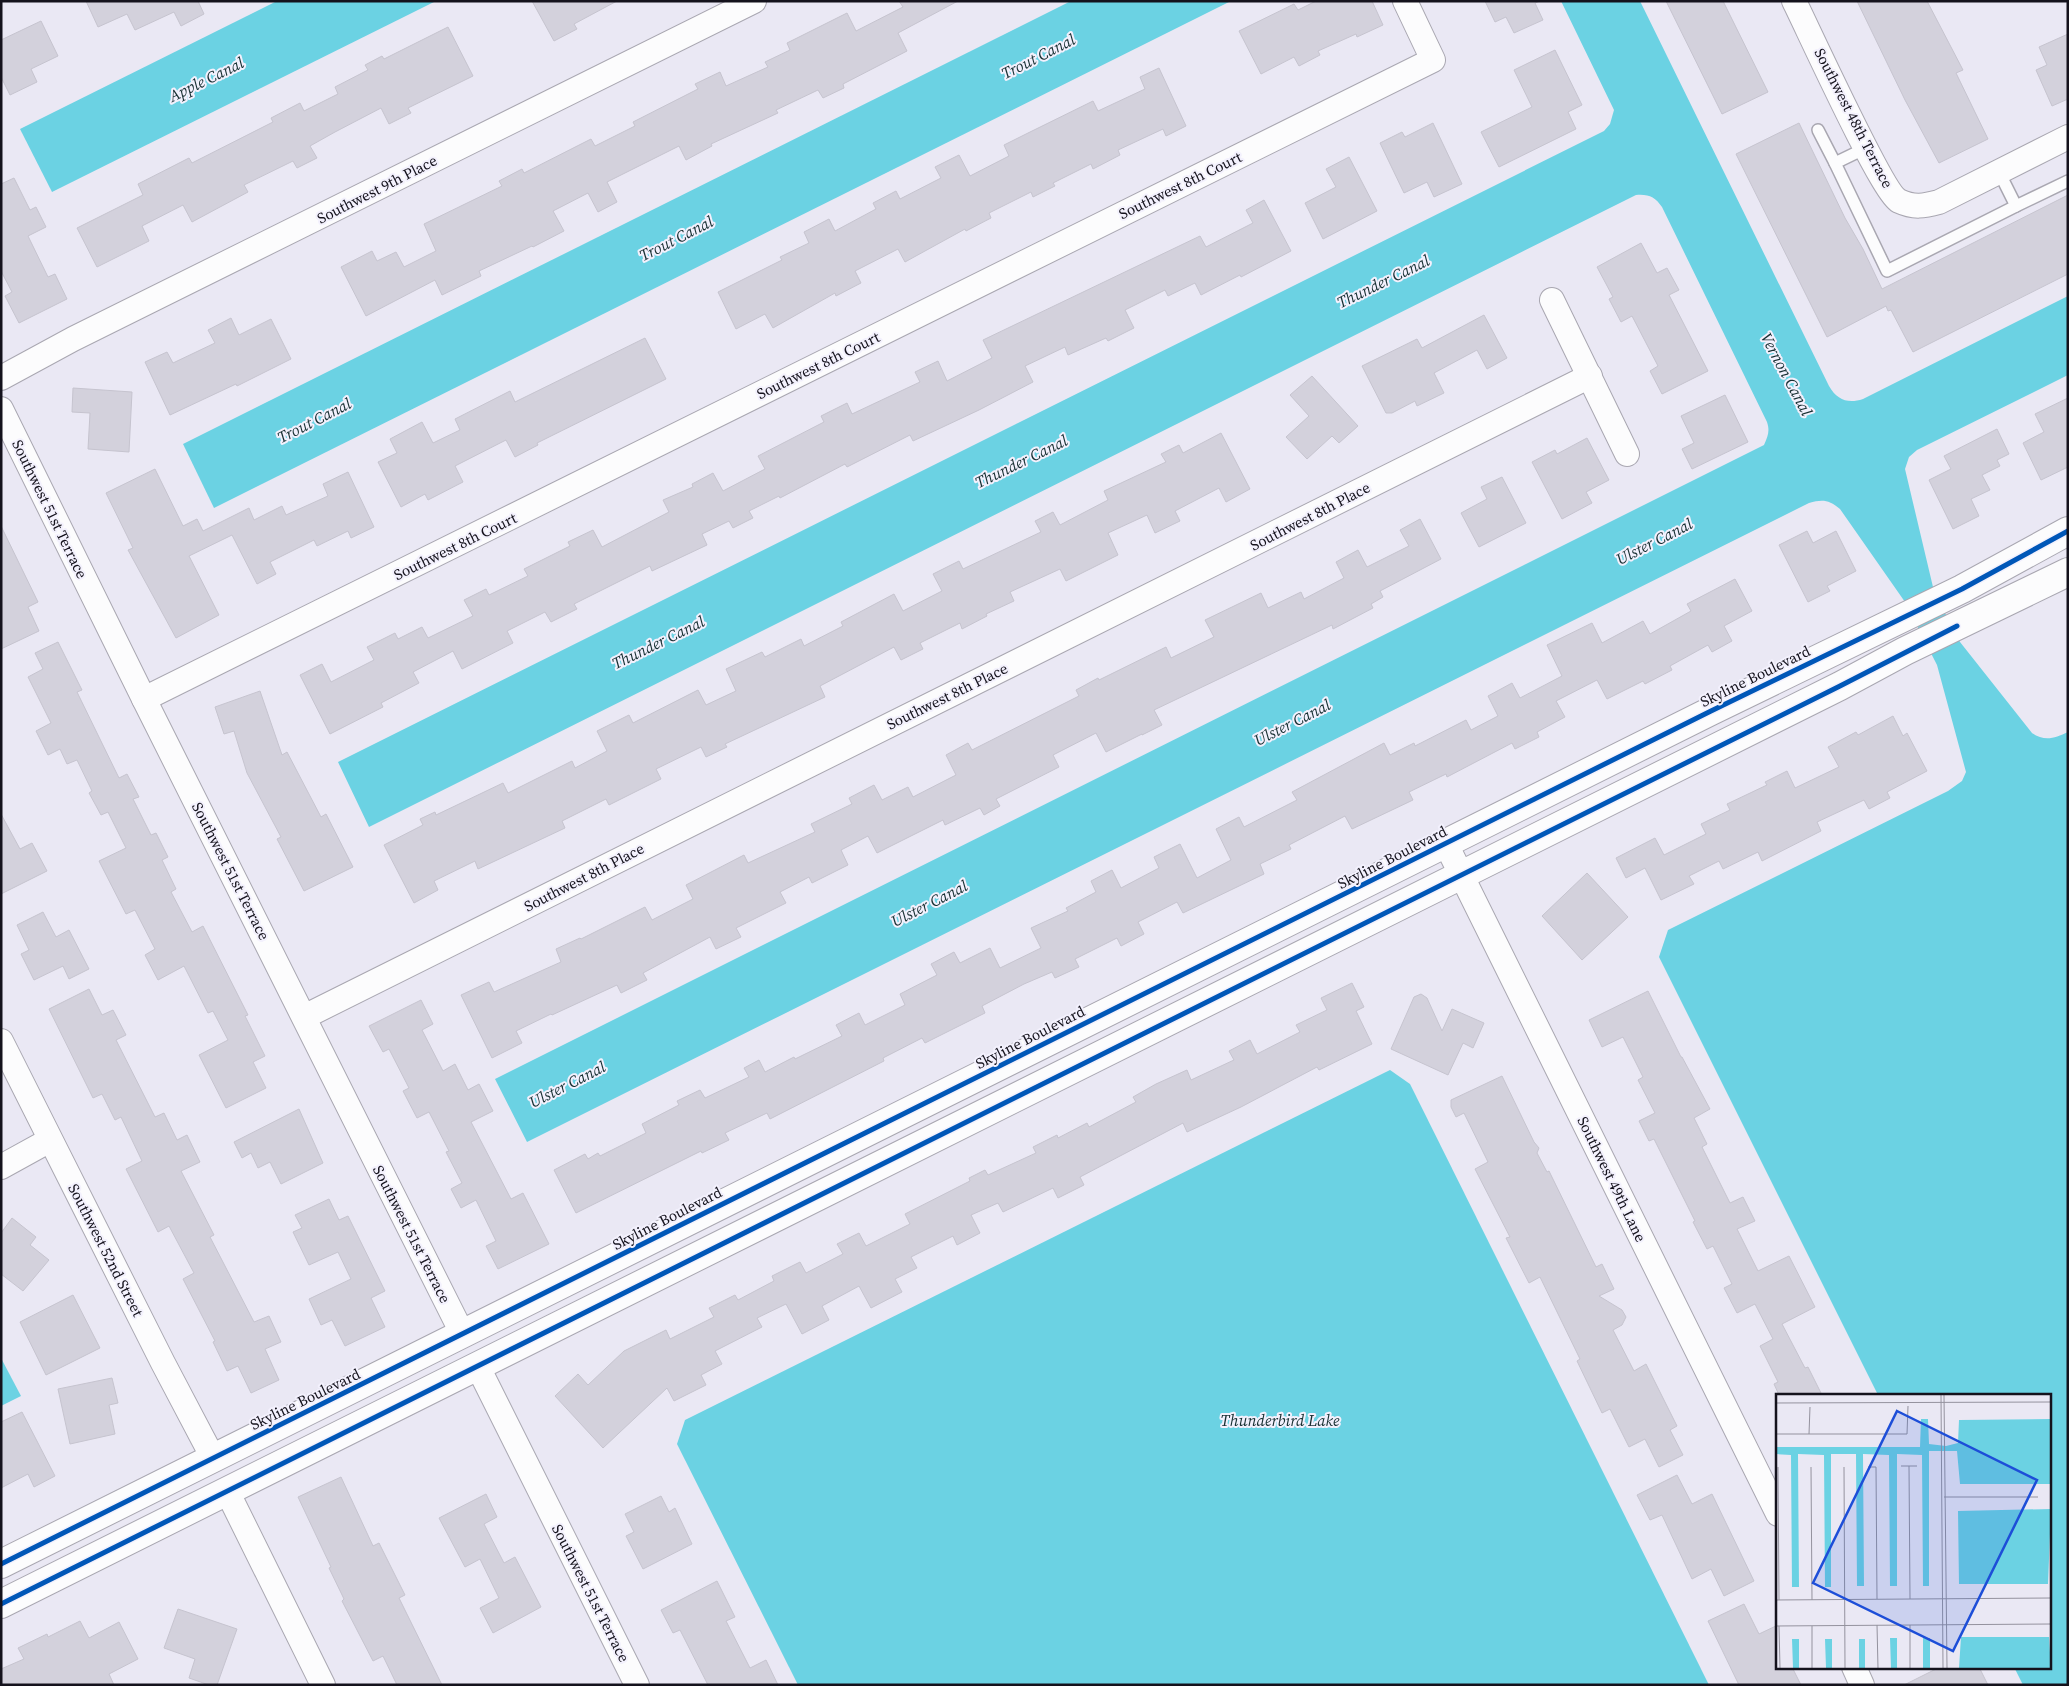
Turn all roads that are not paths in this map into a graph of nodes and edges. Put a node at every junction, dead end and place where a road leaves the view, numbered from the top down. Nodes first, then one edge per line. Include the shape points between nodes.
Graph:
1 (754, 1) edge
2 (1405, 1) edge
3 (1794, 1) edge
4 (1818, 130) dead end
5 (2068, 137) edge
6 (1866, 148) junction
7 (1835, 163) junction
8 (1999, 172) junction
9 (2068, 181) edge
10 (2016, 206) junction
11 (1552, 300) dead end
12 (1590, 376) junction
13 (1, 378) edge
14 (1, 409) edge
15 (1628, 454) dead end
16 (2068, 531) edge
17 (2068, 572) edge
18 (144, 699) junction
19 (1446, 844) junction
20 (1461, 874) junction
21 (304, 1017) junction
22 (1, 1041) edge
23 (50, 1140) junction
24 (1, 1167) edge
25 (462, 1333) junction
26 (478, 1367) junction
27 (213, 1458) junction
28 (227, 1491) junction
29 (1776, 1510) edge
30 (1, 1564) edge
31 (1, 1604) edge
32 (1854, 1668) edge
33 (323, 1685) edge
34 (637, 1685) edge
35 (1862, 1685) edge

1 - 13 street, Southwest 9th Place via 73,339
2 - 18 street, Southwest 8th Court via 1433,60
3 - 6 street, Southwest 48th Terrace
4 - 7 lane
5 - 8 street, Southwest 48th Terrace
6 - 7 lane
6 - 8 street, Southwest 48th Terrace via 1897,200 1919,207 1939,202
7 - 10 lane via 1887,271
8 - 10 lane
9 - 10 lane
11 - 12 street
12 - 15 street
12 - 21 street, Southwest 8th Place
14 - 18 street, Southwest 51st Terrace
16 - 19 street, Skyline Boulevard via 1944,598
17 - 20 street
18 - 21 street, Southwest 51st Terrace
19 - 20 street, Southwest 49th Lane
19 - 25 street, Skyline Boulevard
20 - 26 street
20 - 29 street, Southwest 49th Lane
21 - 25 street, Southwest 51st Terrace
22 - 23 street, Southwest 52nd Street
23 - 24 street
23 - 27 street, Southwest 52nd Street
25 - 26 street
25 - 27 street, Skyline Boulevard
26 - 28 street
26 - 34 street, Southwest 51st Terrace
27 - 28 street
27 - 30 street, Skyline Boulevard
28 - 31 street
28 - 33 street
32 - 35 street

